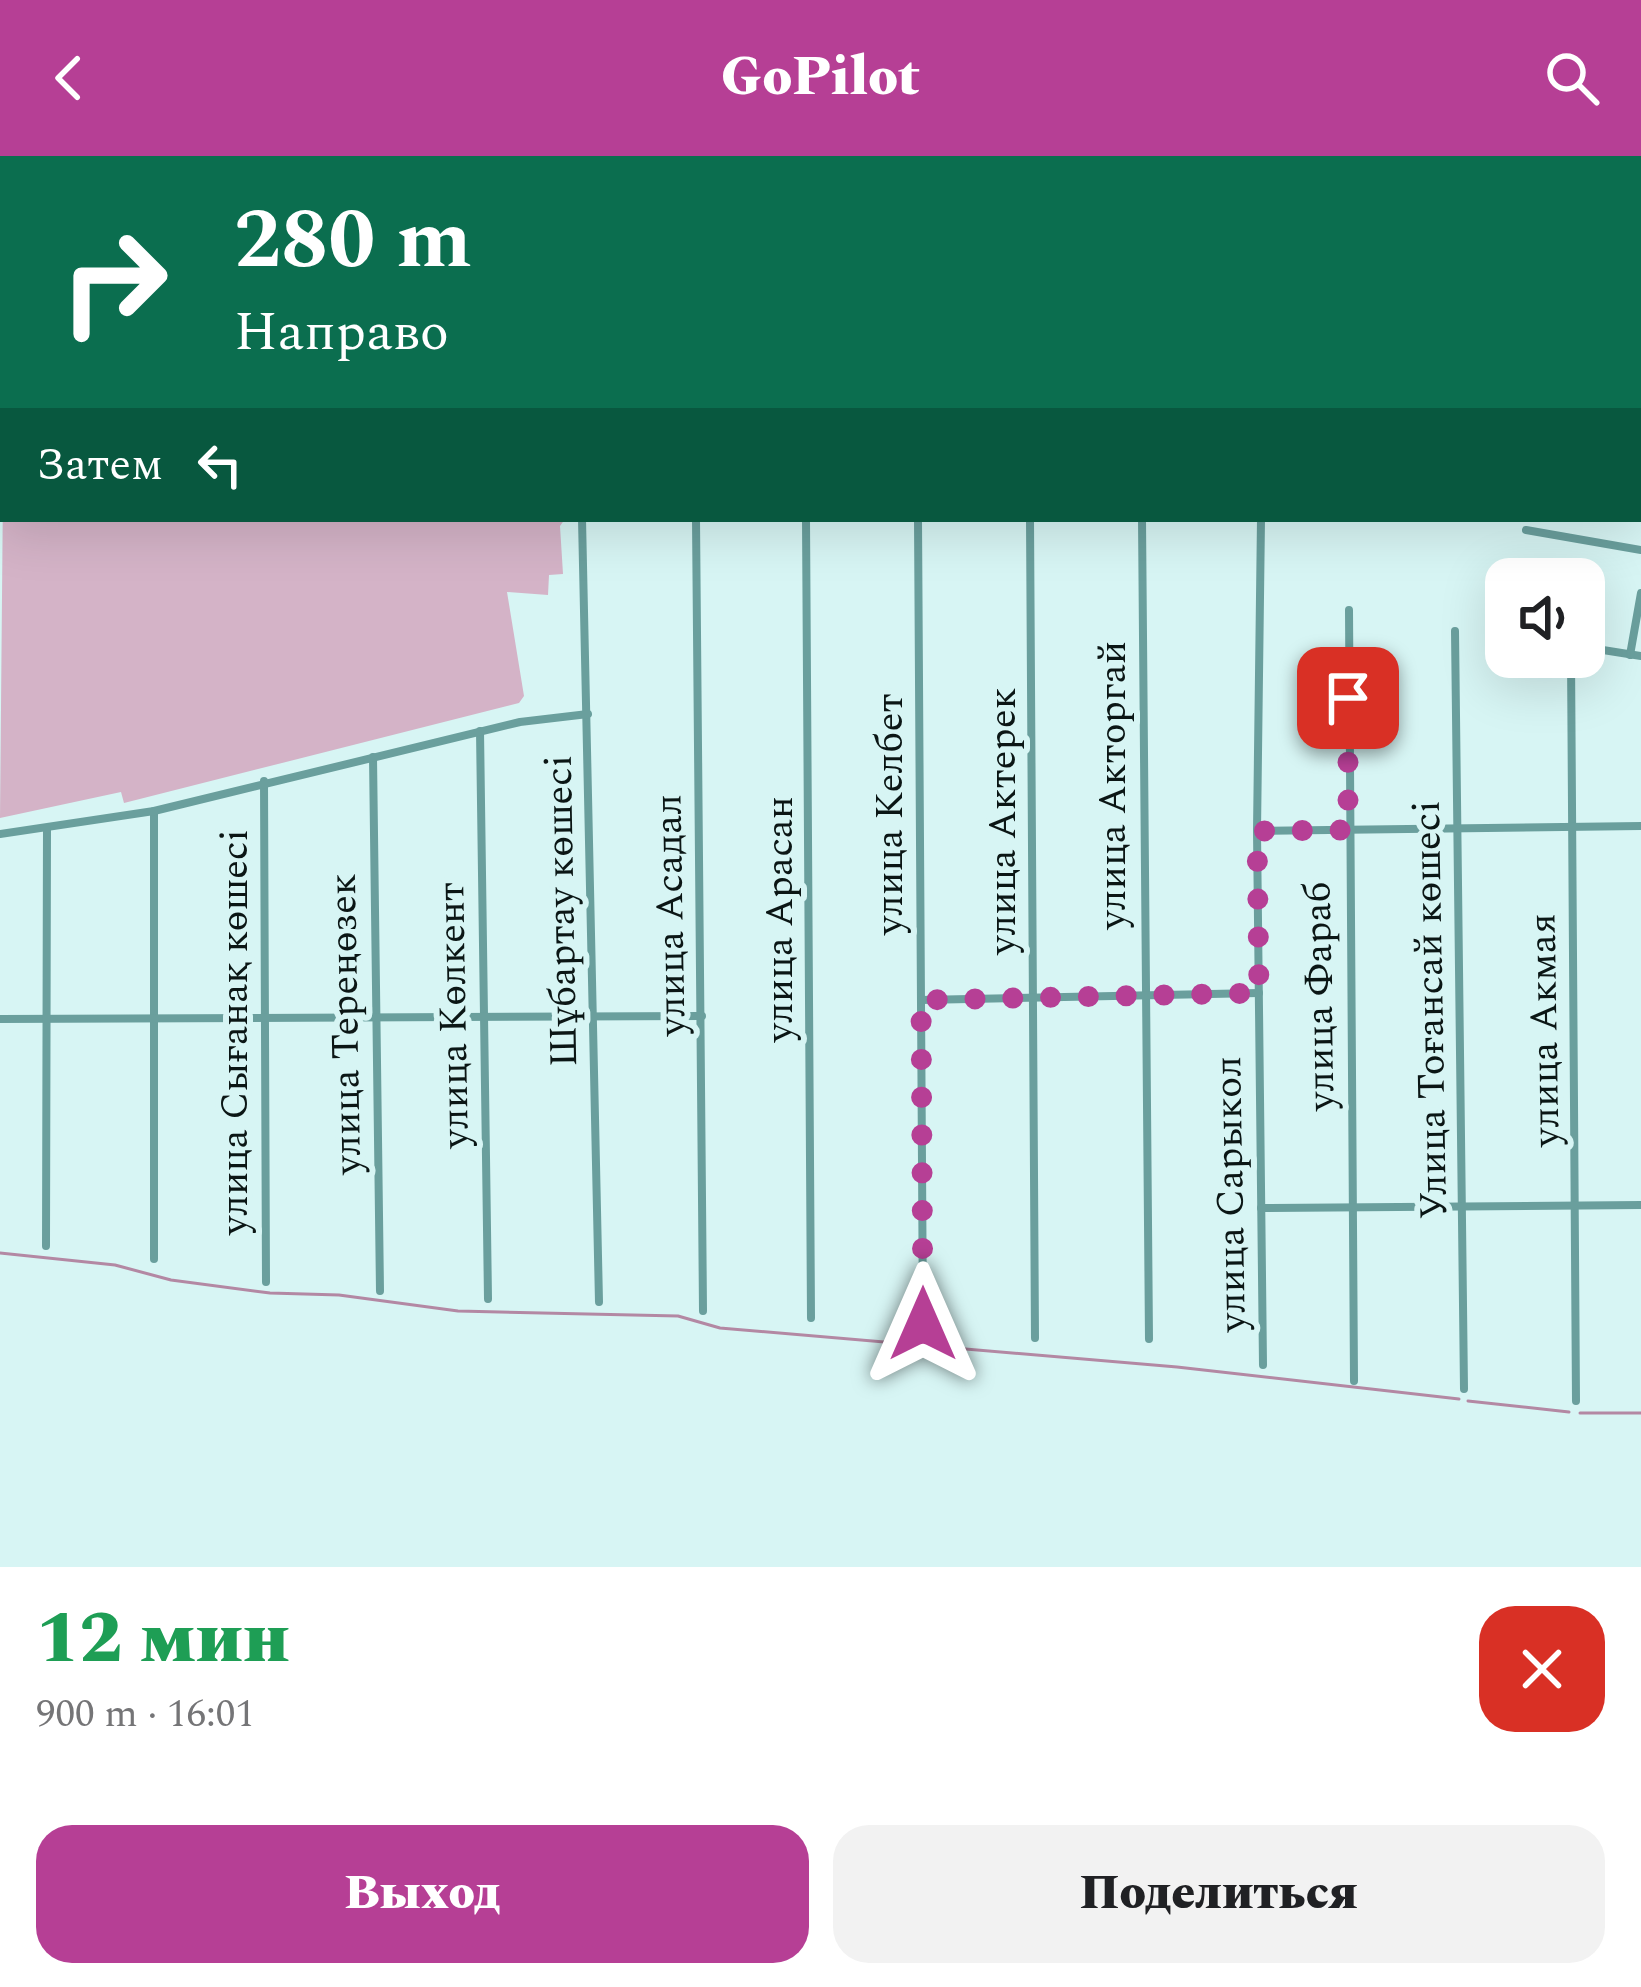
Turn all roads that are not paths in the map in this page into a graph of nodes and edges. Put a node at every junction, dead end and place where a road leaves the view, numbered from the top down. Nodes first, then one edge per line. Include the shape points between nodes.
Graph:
1 (582, 522) edge
2 (696, 522) edge
3 (806, 522) edge
4 (918, 522) edge
5 (1030, 522) edge
6 (1142, 522) edge
7 (1261, 522) edge
8 (1526, 530) dead end
9 (1641, 550) edge
10 (1641, 592) edge
11 (1348, 610) dead end
12 (1456, 631) dead end
13 (1605, 651) edge
14 (1630, 655) junction
15 (1641, 656) edge
16 (1571, 678) edge
17 (588, 715) junction
18 (480, 731) junction
19 (373, 757) junction
20 (264, 781) junction
21 (154, 811) junction
22 (1573, 826) junction
23 (1641, 826) edge
24 (47, 828) junction
25 (1460, 829) junction
26 (1348, 830) junction
27 (1257, 831) junction
28 (0, 834) edge
29 (1259, 993) junction
30 (1144, 994) junction
31 (1034, 998) junction
32 (921, 1000) junction
33 (376, 1015) junction
34 (484, 1015) junction
35 (595, 1015) junction
36 (264, 1016) junction
37 (702, 1016) junction
38 (156, 1017) junction
39 (0, 1019) edge
40 (45, 1019) junction
41 (1464, 1205) junction
42 (1641, 1205) edge
43 (1577, 1206) junction
44 (1352, 1207) junction
45 (1261, 1208) junction
46 (46, 1246) dead end
47 (154, 1259) dead end
48 (266, 1282) dead end
49 (380, 1291) dead end
50 (488, 1299) dead end
51 (599, 1302) dead end
52 (704, 1311) dead end
53 (811, 1318) dead end
54 (923, 1324) dead end
55 (1035, 1338) dead end
56 (1149, 1339) dead end
57 (1263, 1365) dead end
58 (1354, 1382) dead end
59 (1464, 1389) dead end
60 (1576, 1401) dead end

1 - 17 street, Шұбартау көшесі
2 - 37 street, улица Асадал
3 - 53 street, улица Арасан
4 - 32 street, улица Келбет
5 - 31 street, улица Актерек
6 - 30 street, улица Акторгай
7 - 27 street, улица Сарыкол
8 - 9 street
10 - 14 street
11 - 26 street, улица Фараб
12 - 25 street, Улица Тоғансай көшесі
13 - 14 street
14 - 15 street
16 - 22 street, улица Акмая
17 - 18 street
17 - 35 street, Шұбартау көшесі
18 - 19 street
18 - 34 street, улица Көлкент
19 - 20 street
19 - 33 street, улица Тереңөзек
20 - 21 street
20 - 36 street, улица Сығанақ көшесі
21 - 24 street
21 - 38 street
22 - 23 street
22 - 25 street
22 - 43 street, улица Акмая
24 - 28 street
24 - 40 street
25 - 26 street
25 - 41 street, Улица Тоғансай көшесі
26 - 27 street
26 - 44 street, улица Фараб
27 - 29 street, улица Сарыкол
29 - 30 street
29 - 45 street, улица Сарыкол
30 - 31 street
30 - 56 street, улица Акторгай
31 - 32 street
31 - 55 street, улица Актерек
32 - 54 street, улица Келбет
33 - 34 street
33 - 36 street
33 - 49 street, улица Тереңөзек
34 - 35 street
34 - 50 street, улица Көлкент
35 - 37 street
35 - 51 street, Шұбартау көшесі
36 - 38 street
36 - 48 street, улица Сығанақ көшесі
37 - 52 street, улица Асадал
38 - 40 street
38 - 47 street
39 - 40 street
40 - 46 street
41 - 43 street
41 - 44 street
41 - 59 street, Улица Тоғансай көшесі
42 - 43 street
43 - 60 street, улица Акмая
44 - 45 street
44 - 58 street, улица Фараб
45 - 57 street, улица Сарыкол

